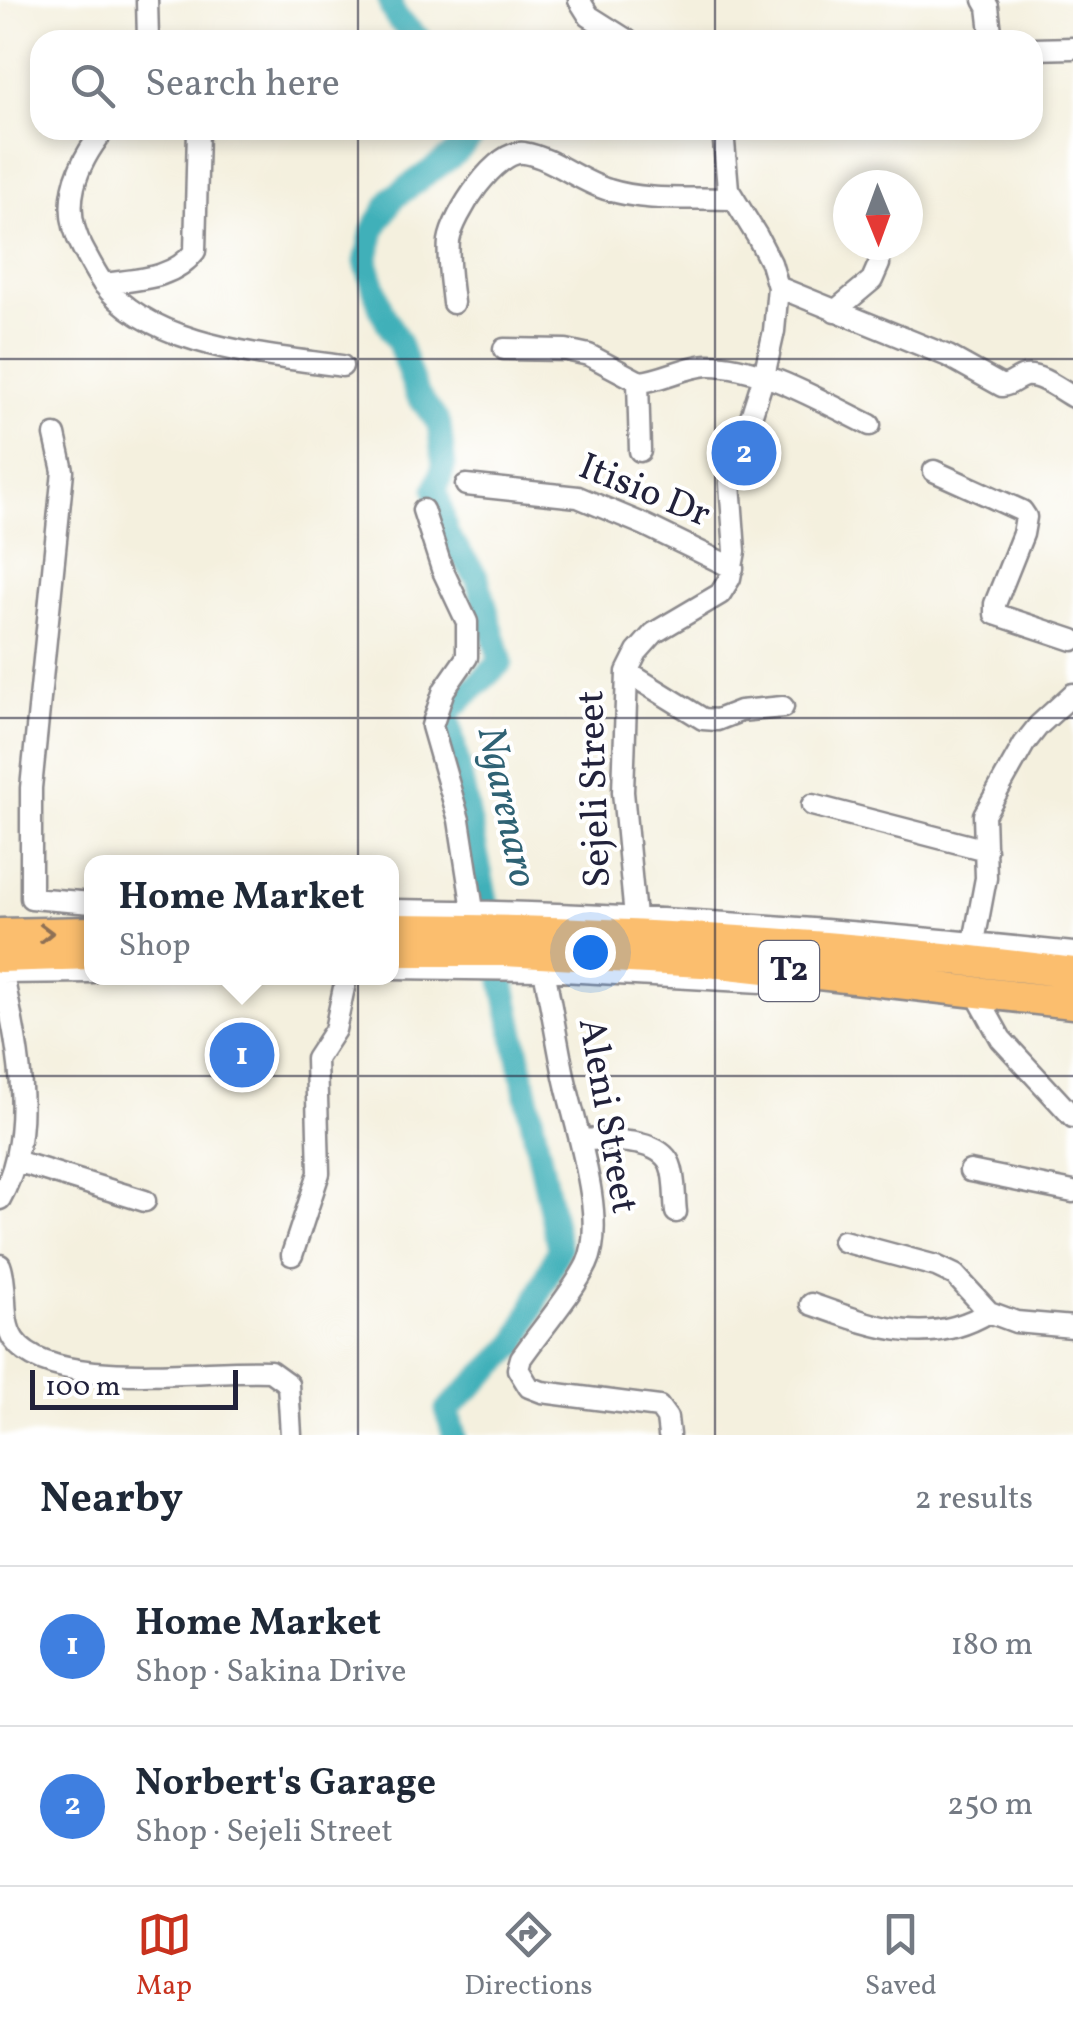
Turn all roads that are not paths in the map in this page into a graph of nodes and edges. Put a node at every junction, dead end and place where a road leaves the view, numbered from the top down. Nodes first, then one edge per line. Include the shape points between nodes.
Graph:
1 (147, 0) edge
2 (579, 0) edge
3 (984, 0) edge
4 (148, 30) edge
5 (612, 30) edge
6 (991, 30) edge
7 (1070, 41) edge
8 (1043, 47) edge
9 (96, 140) edge
10 (198, 140) edge
11 (723, 140) edge
12 (732, 199) junction
13 (879, 264) dead end
14 (103, 284) junction
15 (778, 287) junction
16 (453, 303) dead end
17 (834, 311) junction
18 (504, 350) dead end
19 (342, 366) dead end
20 (764, 376) junction
21 (638, 382) junction
22 (1073, 397) edge
23 (870, 425) dead end
24 (55, 435) dead end
25 (640, 450) dead end
26 (934, 471) dead end
27 (466, 484) dead end
28 (423, 510) dead end
29 (734, 568) junction
30 (1073, 640) edge
31 (627, 672) junction
32 (1073, 694) edge
33 (782, 708) dead end
34 (812, 805) dead end
35 (986, 850) junction
36 (84, 902) edge
37 (399, 912) edge
38 (635, 917) junction
39 (399, 929) edge
40 (84, 932) edge
41 (0, 934) edge
42 (469, 934) junction
43 (504, 940) junction
44 (974, 942) junction
45 (399, 949) edge
46 (1073, 953) edge
47 (84, 955) edge
48 (399, 965) edge
49 (1, 966) edge
50 (544, 970) junction
51 (84, 971) edge
52 (1073, 973) edge
53 (345, 985) edge
54 (1073, 1002) edge
55 (981, 1003) junction
56 (1073, 1014) edge
57 (1073, 1117) edge
58 (581, 1139) junction
59 (16, 1161) junction
60 (970, 1171) dead end
61 (1073, 1192) edge
62 (0, 1199) edge
63 (145, 1202) dead end
64 (676, 1212) dead end
65 (843, 1241) dead end
66 (292, 1255) dead end
67 (0, 1265) edge
68 (811, 1304) dead end
69 (989, 1312) junction
70 (1073, 1327) edge
71 (291, 1435) edge
72 (668, 1435) edge

1 - 4 street
2 - 5 street
3 - 6 street
7 - 8 street
9 - 14 street via 82,158 70,211
10 - 14 street via 194,251 182,267 155,277
11 - 12 street
12 - 15 street via 757,236
12 - 16 street via 632,196 526,153 510,154 454,225
13 - 17 street via 868,284
14 - 19 street via 138,315 168,330
15 - 17 street
15 - 20 street
17 - 22 street via 948,356 1002,386 1033,376
18 - 21 street via 589,355
20 - 21 street via 711,365
20 - 23 street
20 - 29 street via 731,475
21 - 25 street
24 - 36 street via 63,471 32,788 30,898
26 - 30 street via 1026,517 996,614
27 - 29 street, Itisio Dr via 578,497
28 - 42 street via 467,622 468,657 444,690 432,726 459,820
29 - 31 street, Sejeli Street via 720,594 654,633
31 - 33 street via 703,719
31 - 38 street, Sejeli Street via 622,792
32 - 35 street via 1038,725 1015,758 984,818
34 - 35 street
35 - 44 street
37 - 42 street
38 - 42 street via 539,912
38 - 44 street
39 - 42 highway, T2
41 -> 40 highway
42 - 43 highway, T2
42 - 45 highway, T2
42 - 48 street
42 - 50 street
43 - 52 highway, T2 via 976,960
43 - 54 highway, T2
44 - 46 street
47 - 49 highway
49 - 51 street
49 - 59 street via 21,1096
50 - 55 street via 802,984
50 - 58 street, Aleni Street
53 - 66 street via 335,1030 316,1059 319,1172
55 - 56 street
55 - 57 street via 1002,1038
58 - 64 street via 630,1143 664,1156 672,1169
58 - 72 street, Aleni Street via 594,1220 587,1264 518,1369 542,1392 658,1407
59 - 62 street
59 - 63 street
60 - 61 street
65 - 69 street via 955,1276
67 - 71 street via 9,1332 27,1353 98,1373 270,1371 288,1384
68 - 69 street via 922,1332 964,1327
69 - 70 street via 1016,1322

